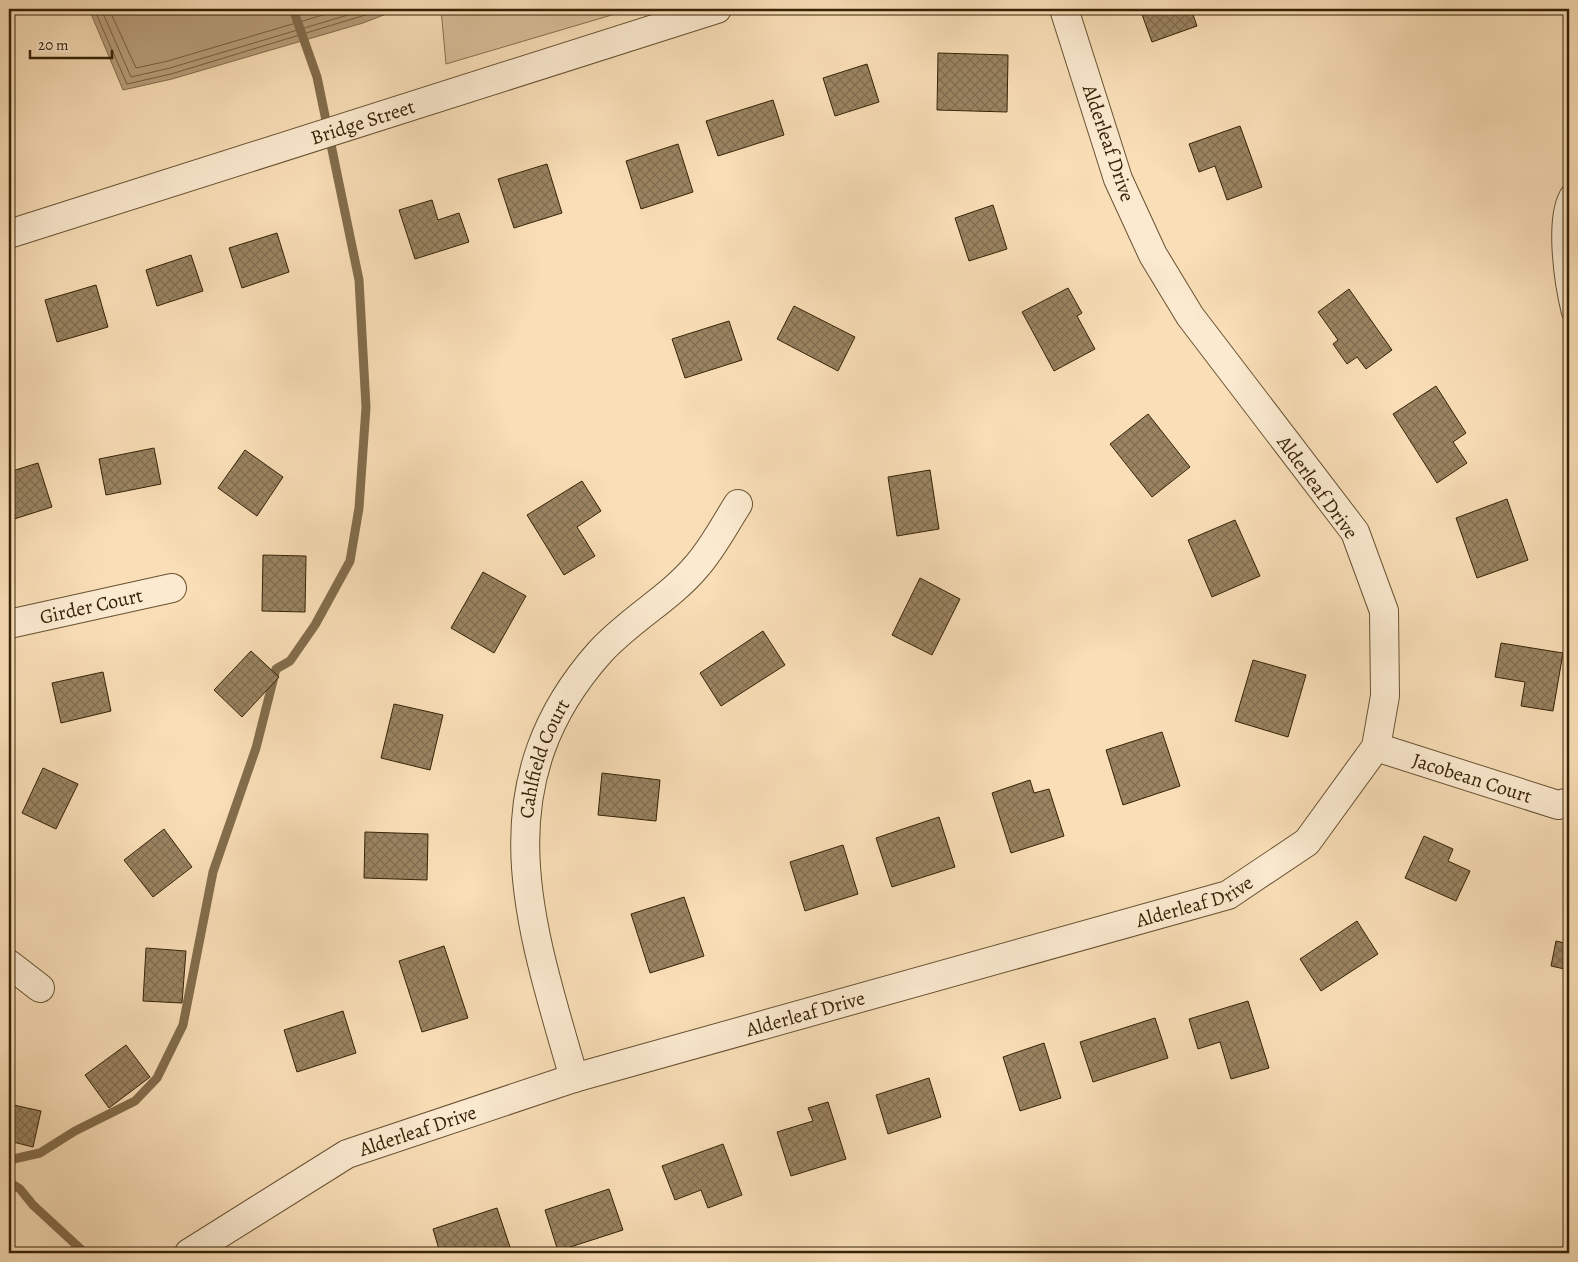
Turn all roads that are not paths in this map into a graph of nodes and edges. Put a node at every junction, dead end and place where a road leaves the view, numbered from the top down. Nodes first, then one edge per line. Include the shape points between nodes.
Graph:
1 (717, 9) edge
2 (1064, 9) edge
3 (1569, 191) edge
4 (9, 234) edge
5 (1566, 288) edge
6 (1569, 313) edge
7 (738, 504) dead end
8 (172, 588) dead end
9 (9, 624) edge
10 (1376, 747) junction
11 (1569, 802) edge
12 (9, 964) edge
13 (40, 988) dead end
14 (574, 1078) junction
15 (189, 1253) edge

1 - 4 street, Bridge Street
2 - 10 street, Alderleaf Drive via 1118,179 1153,255 1190,316 1355,532 1384,611 1384,696
3 - 5 lane via 1560,229
5 - 6 lane
7 - 14 street, Cahlfield Court via 696,567 631,622 578,680 551,722 534,772 524,837 529,902 537,951
8 - 9 street, Girder Court
10 - 11 street, Jacobean Court via 1558,805
10 - 14 street, Alderleaf Drive via 1307,842 1228,895
12 - 13 street
14 - 15 street, Alderleaf Drive via 347,1154

